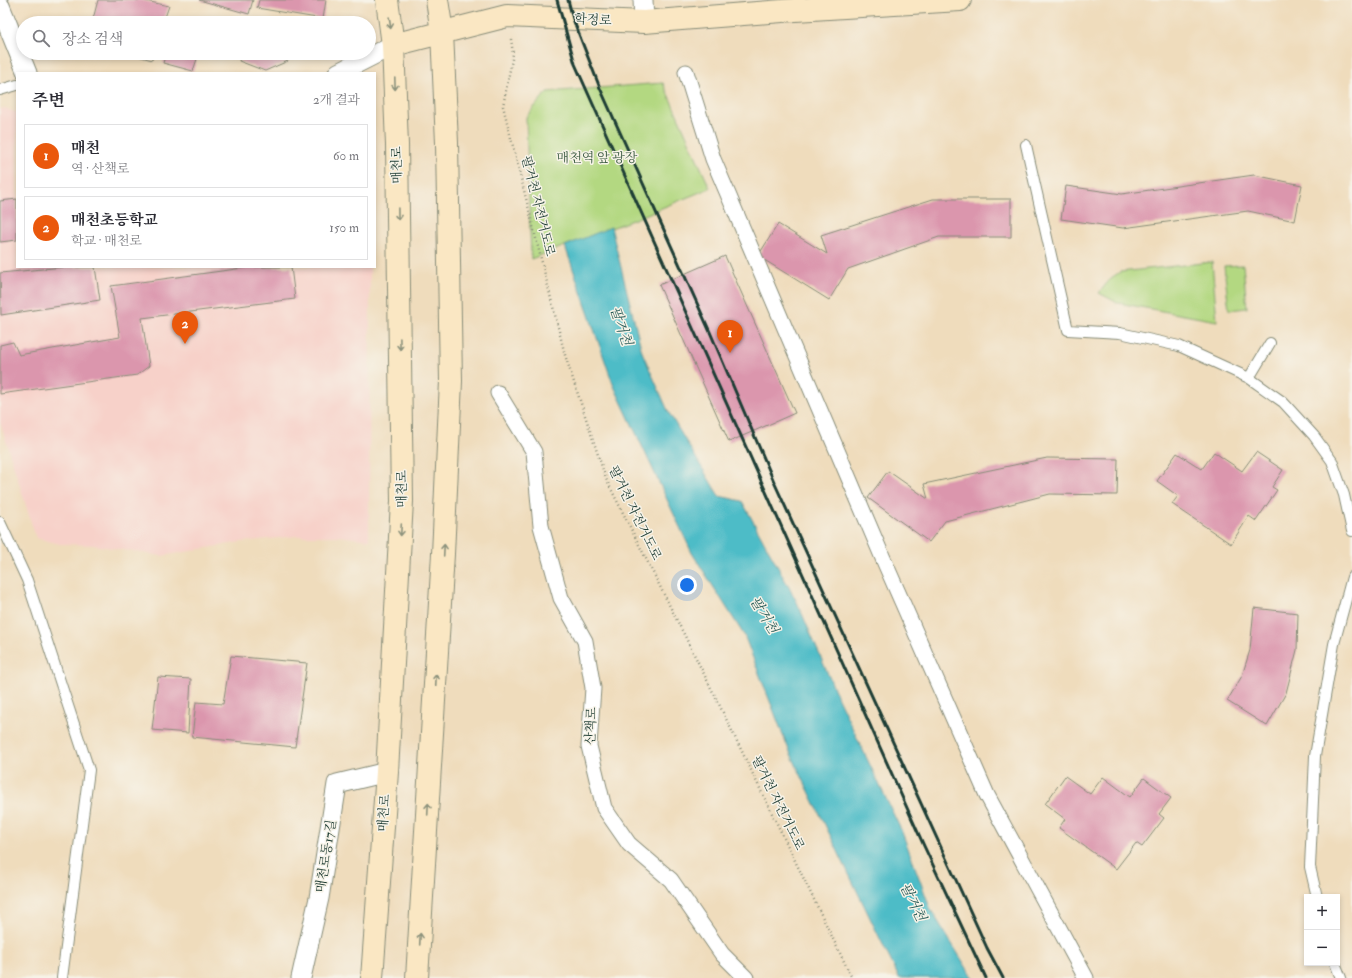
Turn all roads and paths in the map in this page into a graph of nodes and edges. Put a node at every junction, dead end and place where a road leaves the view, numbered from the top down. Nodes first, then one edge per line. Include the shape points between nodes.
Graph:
1 (387, 0) edge
2 (437, 0) edge
3 (643, 0) edge
4 (960, 0) edge
5 (915, 1) edge
6 (795, 5) edge
7 (0, 6) edge
8 (507, 16) junction
9 (644, 22) junction
10 (442, 32) junction
11 (393, 45) junction
12 (16, 46) edge
13 (376, 54) edge
14 (22, 60) edge
15 (364, 60) edge
16 (27, 72) edge
17 (340, 72) edge
18 (686, 72) dead end
19 (16, 85) edge
20 (0, 90) edge
21 (1026, 145) dead end
22 (1270, 343) dead end
23 (1249, 378) junction
24 (498, 393) dead end
25 (0, 522) edge
26 (1352, 531) edge
27 (1352, 577) edge
28 (387, 772) junction
29 (1316, 894) edge
30 (1336, 966) edge
31 (62, 978) edge
32 (301, 978) edge
33 (372, 978) edge
34 (417, 978) edge
35 (746, 978) edge
36 (852, 978) edge
37 (1086, 978) edge
38 (1340, 978) edge

1 -> 11 main road, 매천로
2 - 10 main road
3 - 9 street
4 - 5 main road, 학정로
5 - 6 main road, 학정로
6 - 9 main road, 학정로
7 - 12 street
8 - 9 main road, 학정로
8 - 10 main road, 학정로
8 - 36 path, 팔거천 자전거도로 via 513,54 503,106 565,355 606,479
10 - 11 main road, 학정로
34 -> 10 main road via 451,381 447,143
11 - 13 street
11 -> 28 main road, 매천로 via 397,145 402,501
14 - 16 street
15 - 17 street
18 - 37 street via 713,160 974,766 987,795
19 - 20 lane
21 - 23 lane via 1068,330 1120,333 1179,346
22 - 23 lane
23 - 26 lane via 1283,402 1314,436 1332,461 1344,495
24 - 35 street, 산책로 via 534,452 541,526 561,598 585,641 593,688 589,746 604,808 629,844 671,880 722,954
25 - 31 lane via 27,580 89,770
27 - 29 lane via 1334,644 1315,756 1310,867
28 - 32 street, 매천로동17길 via 337,784 319,898
28 - 33 main road, 매천로
30 - 38 lane

